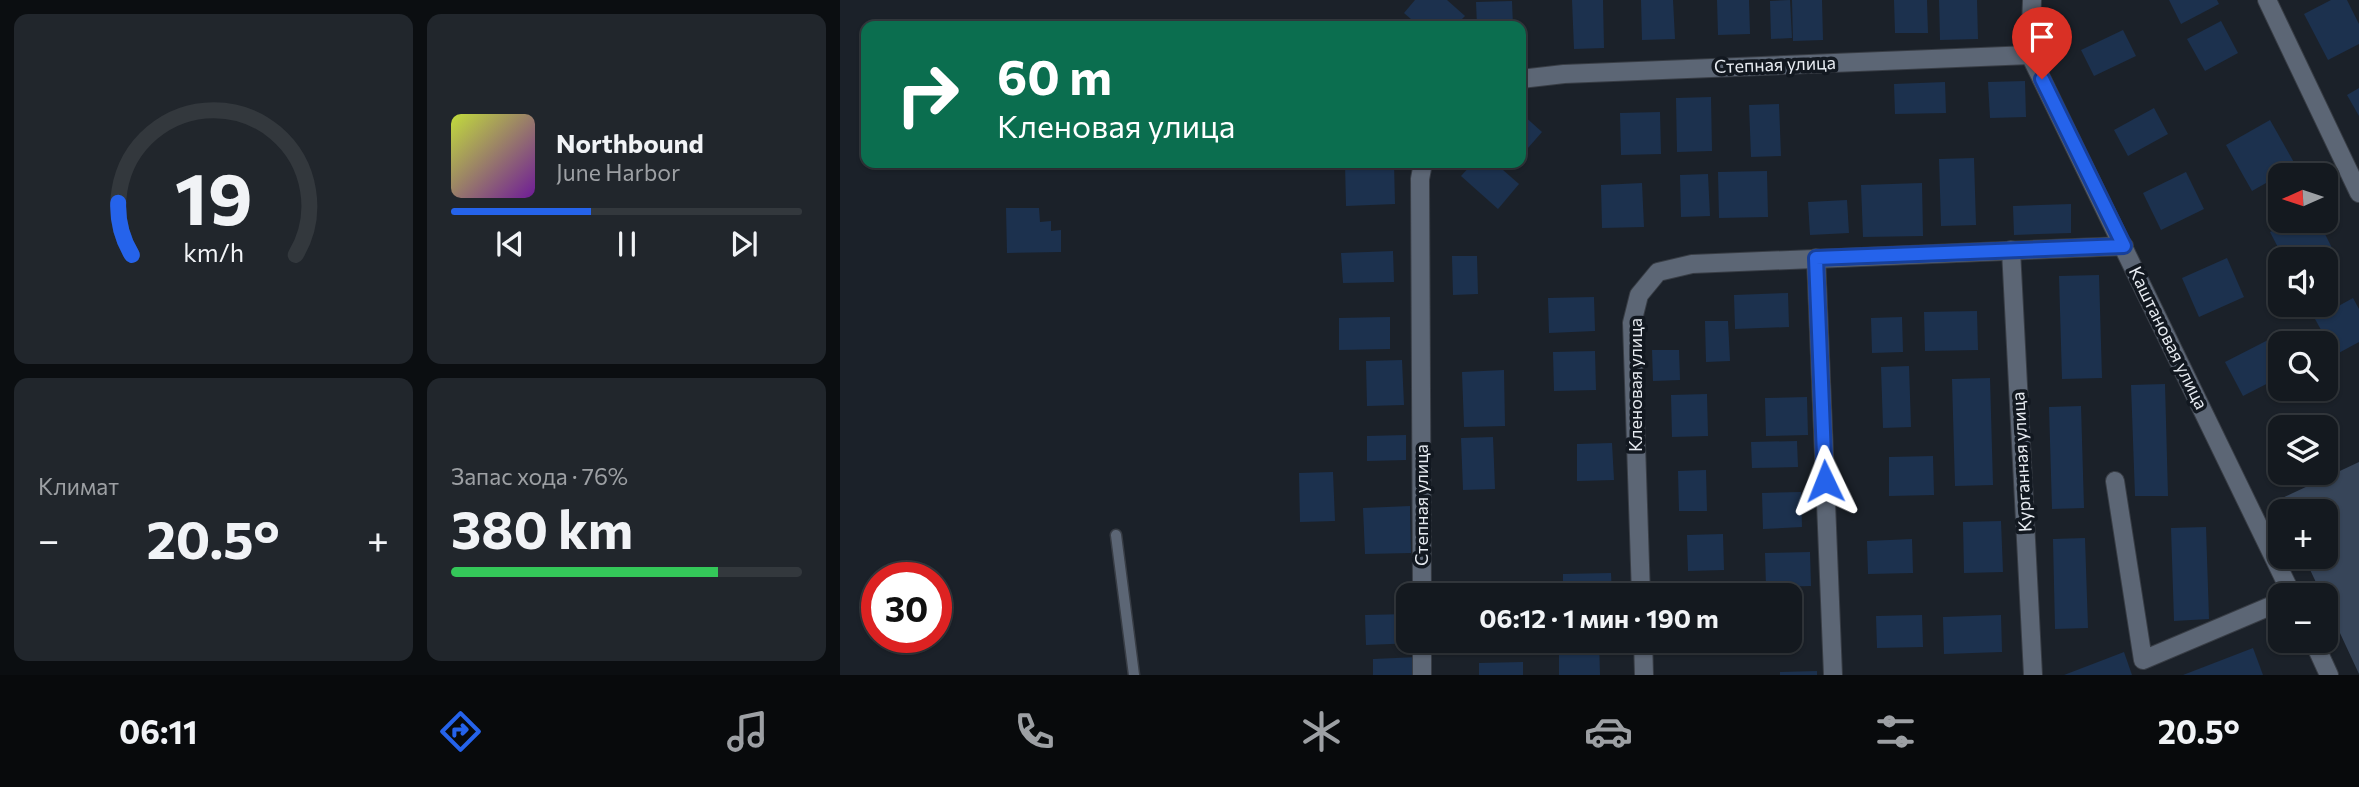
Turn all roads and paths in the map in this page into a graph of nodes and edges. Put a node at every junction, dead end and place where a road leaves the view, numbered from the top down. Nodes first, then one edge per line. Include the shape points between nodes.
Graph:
1 (2032, 0) edge
2 (2267, 0) edge
3 (2030, 55) junction
4 (1526, 78) edge
5 (1422, 168) edge
6 (2359, 193) edge
7 (2124, 246) junction
8 (2011, 250) junction
9 (1816, 258) junction
10 (2115, 481) dead end
11 (1116, 535) dead end
12 (1422, 583) edge
13 (1641, 583) edge
14 (2286, 583) edge
15 (2268, 606) edge
16 (1422, 653) edge
17 (1643, 653) edge
18 (2319, 653) edge
19 (1134, 675) edge
20 (1422, 675) edge
21 (1644, 675) edge
22 (1833, 675) edge
23 (2033, 675) edge
24 (2329, 675) edge

1 - 3 street
2 - 6 street
3 - 4 street, Степная улица
3 - 7 street, Каштановая улица
5 - 12 street, Степная улица
7 - 8 street, Кленовая улица
7 - 14 street, Каштановая улица
8 - 9 street, Кленовая улица
8 - 23 street, Курганная улица
9 - 13 street, Кленовая улица via 1692,264 1658,272 1639,295 1632,323
9 - 22 street
10 - 15 street via 2143,660
11 - 19 lane
16 - 20 street
17 - 21 street
18 - 24 street

